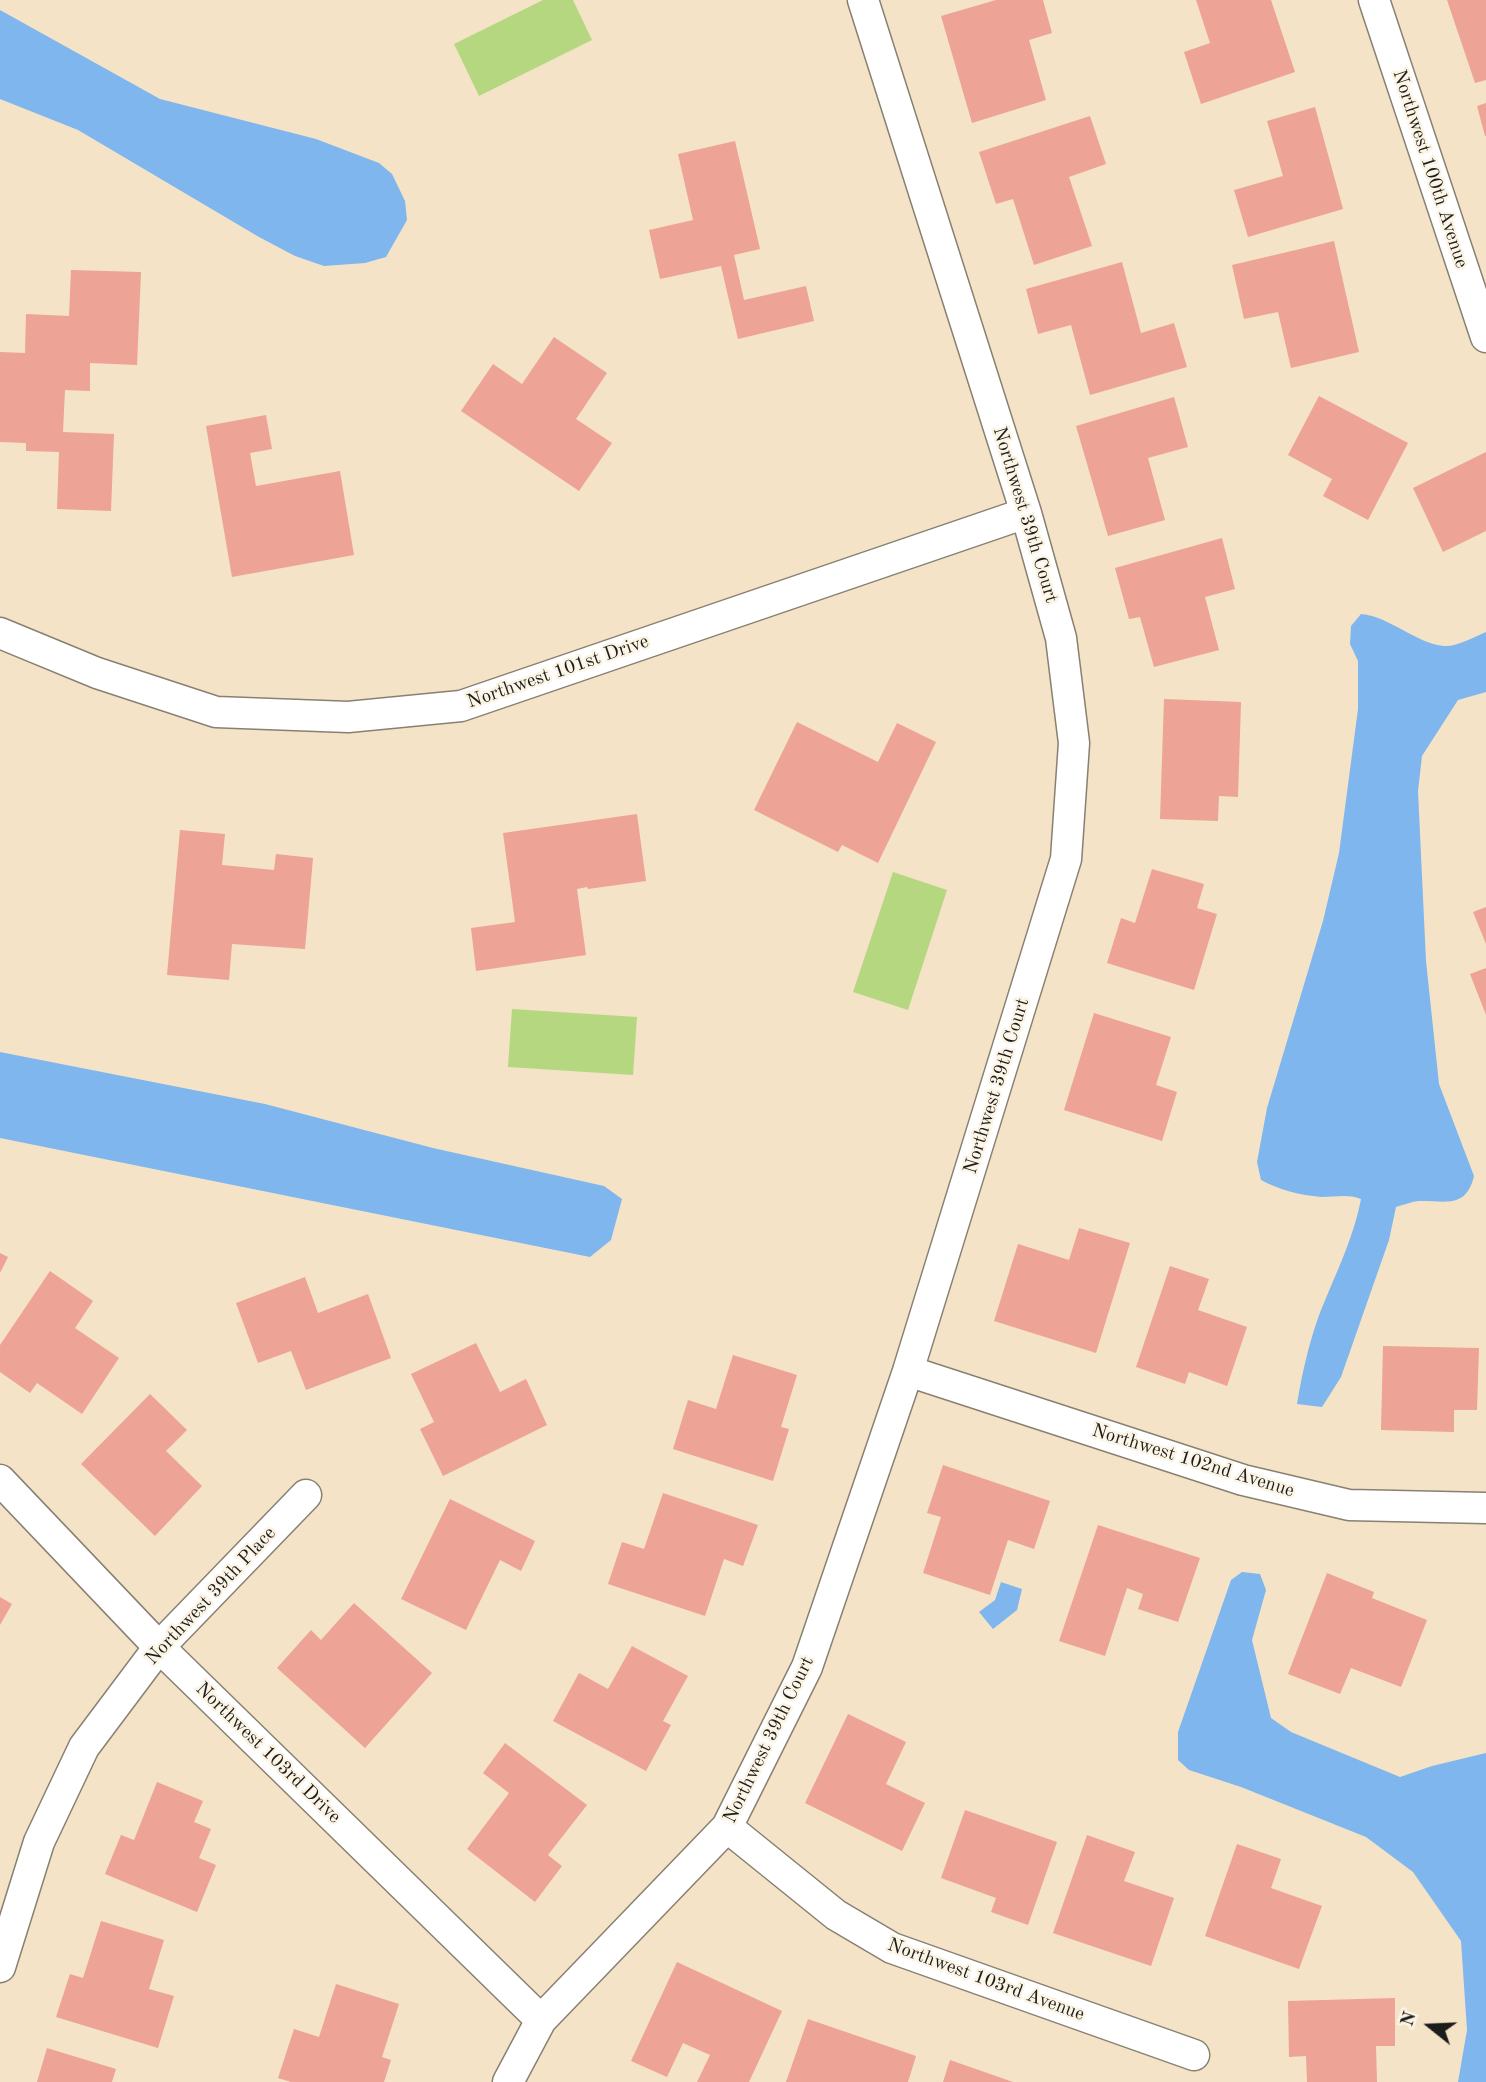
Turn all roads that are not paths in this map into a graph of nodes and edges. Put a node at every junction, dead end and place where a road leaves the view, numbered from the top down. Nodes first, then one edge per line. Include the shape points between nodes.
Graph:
1 (863, 0) edge
2 (1374, 0) edge
3 (1486, 337) edge
4 (1026, 513) junction
5 (0, 633) edge
6 (908, 1371) junction
7 (0, 1480) edge
8 (306, 1495) dead end
9 (1486, 1507) edge
10 (159, 1647) junction
11 (727, 1828) junction
12 (0, 1967) edge
13 (541, 2020) junction
14 (1194, 2055) dead end
15 (508, 2082) edge

1 - 4 street, Northwest 39th Court
2 - 3 street, Northwest 100th Avenue
4 - 5 street, Northwest 101st Drive via 461,706 348,717 216,712 97,673
4 - 6 street, Northwest 39th Court via 1061,638 1074,743 1066,859
6 - 9 street, Northwest 102nd Avenue via 1243,1480 1349,1505
6 - 11 street, Northwest 39th Court via 807,1667
7 - 10 street, Northwest 103rd Drive
8 - 10 street, Northwest 39th Place
10 - 12 street, Northwest 39th Place via 84,1747 39,1842
10 - 13 street, Northwest 103rd Drive
11 - 13 street, Northwest 39th Court
11 - 14 street, Northwest 103rd Avenue via 836,1915 892,1948
13 - 15 street, Northwest 39th Court

